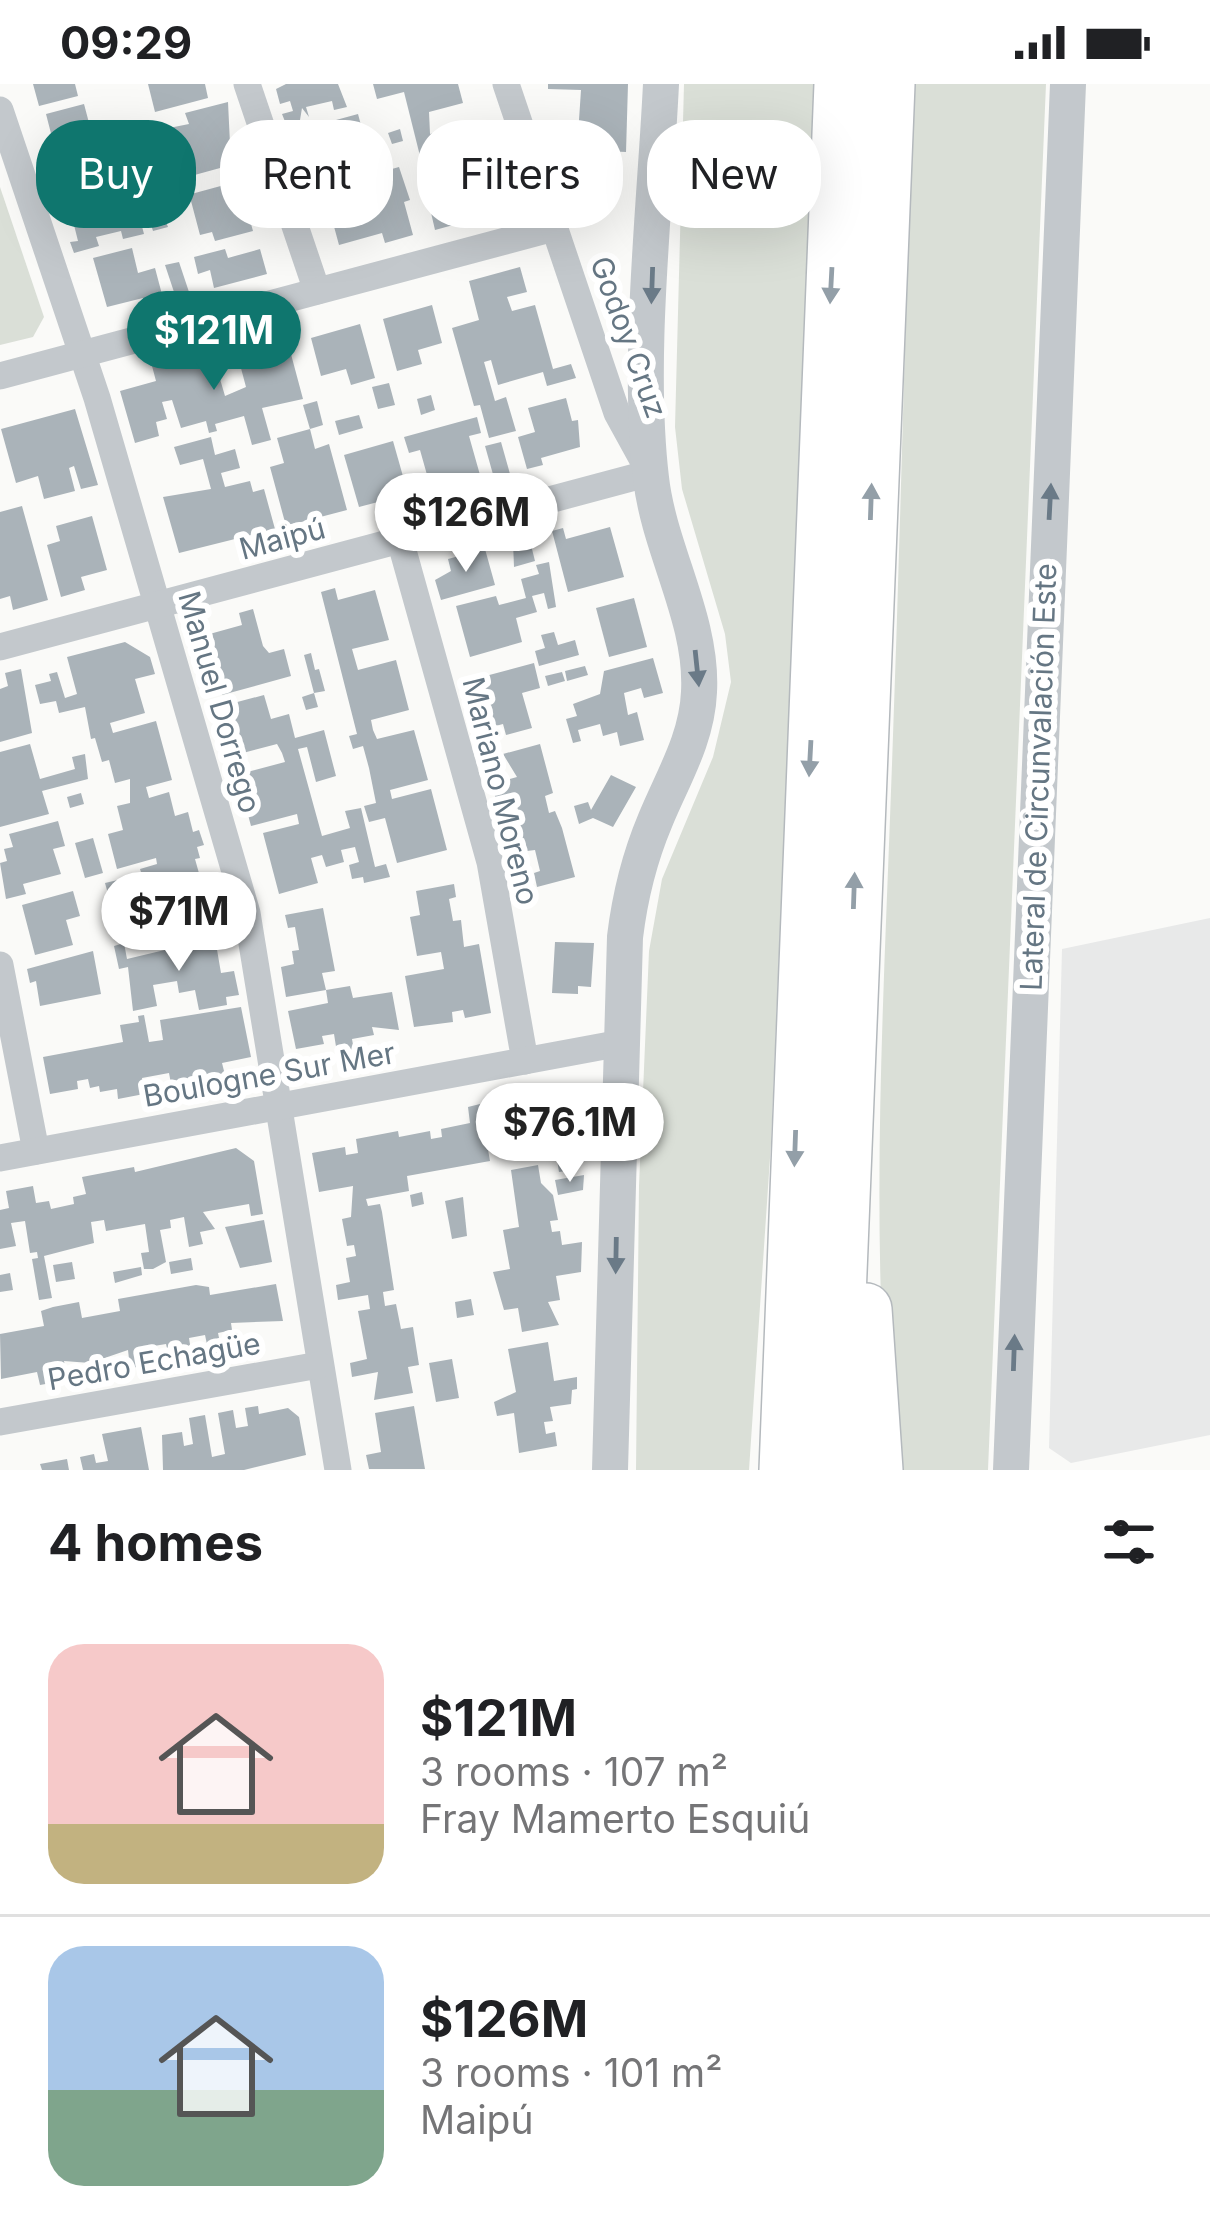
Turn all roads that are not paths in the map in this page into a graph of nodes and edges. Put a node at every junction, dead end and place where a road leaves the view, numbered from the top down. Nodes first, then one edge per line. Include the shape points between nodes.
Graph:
1 (247, 84) edge
2 (506, 84) edge
3 (661, 84) edge
4 (840, 84) edge
5 (889, 84) edge
6 (1068, 84) edge
7 (0, 110) edge
8 (518, 120) edge
9 (554, 228) joint
10 (317, 292) junction
11 (82, 354) junction
12 (0, 376) edge
13 (650, 473) junction
14 (400, 540) junction
15 (157, 605) junction
16 (0, 647) edge
17 (0, 964) edge
18 (850, 969) junction
19 (621, 1043) junction
20 (525, 1060) junction
21 (278, 1106) junction
22 (36, 1151) junction
23 (0, 1158) edge
24 (789, 1294) junction
25 (320, 1365) junction
26 (0, 1422) edge
27 (338, 1470) edge
28 (610, 1470) edge
29 (770, 1470) edge
30 (785, 1470) edge
31 (833, 1470) edge
32 (877, 1470) edge
33 (1011, 1470) edge

1 - 10 street
2 - 8 street, Godoy Cruz
3 -> 13 street
4 -> 24 highway
18 -> 5 highway
33 -> 6 street, Lateral de Circunvalación Este
7 - 11 street, Manuel Dorrego
9 - 10 street
9 - 13 street, Godoy Cruz via 617,413
10 - 11 street
11 - 12 street
11 - 15 street, Manuel Dorrego
13 - 14 street, Maipú
13 -> 19 street via 687,611 699,694 688,745 630,896
14 - 15 street, Maipú
14 - 20 street, Mariano Moreno via 490,862
15 - 16 street, Maipú
15 - 21 street, Manuel Dorrego via 247,913
17 - 22 street
18 - 31 highway
18 - 32 highway
19 - 20 street, Boulogne Sur Mer
19 -> 28 street
20 - 21 street, Boulogne Sur Mer
21 - 22 street, Boulogne Sur Mer
21 - 25 street, Manuel Dorrego
22 - 23 street, Boulogne Sur Mer
24 - 29 highway
24 - 30 highway
25 - 26 street, Pedro Echagüe
25 - 27 street, Manuel Dorrego

